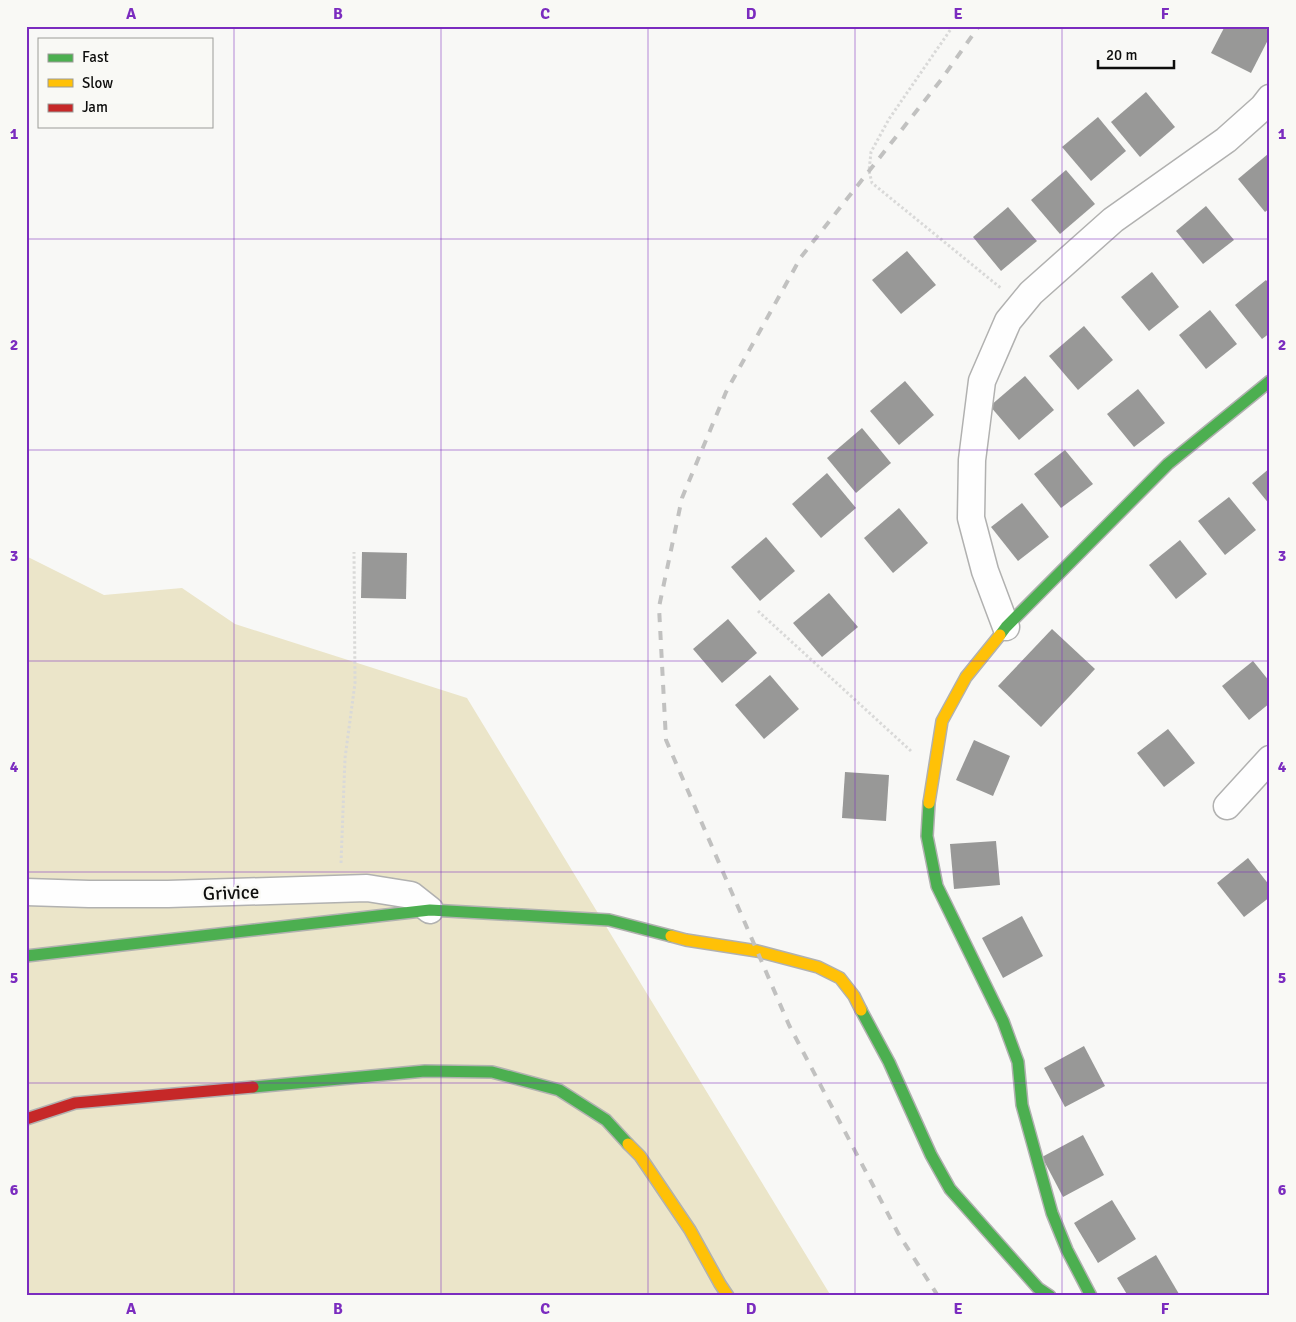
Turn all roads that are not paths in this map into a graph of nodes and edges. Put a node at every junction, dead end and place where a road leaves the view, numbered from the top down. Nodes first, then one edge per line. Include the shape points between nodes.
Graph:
1 (1270, 98) edge
2 (1270, 381) edge
3 (1006, 627) junction
4 (1270, 759) edge
5 (1227, 806) dead end
6 (26, 892) edge
7 (430, 910) junction
8 (26, 956) edge
9 (26, 1119) edge
10 (728, 1296) edge
11 (1050, 1296) edge
12 (1091, 1296) edge

1 - 3 street via 1226,140 1113,220 1031,293 1008,321 982,381 972,460 971,518 984,571
2 - 3 street via 1168,464
3 - 12 street via 966,677 942,721 930,793 927,836 937,886 1003,1021 1018,1062 1022,1105 1052,1213
4 - 5 street
6 - 7 street, Grivice via 158,894 367,888 411,895
7 - 8 street
7 - 11 street via 609,920 686,940 757,951 818,967 840,978 854,996 889,1062 950,1189 1038,1288
9 - 10 street via 84,1102 424,1071 492,1072 559,1090 606,1120 640,1156 690,1230

